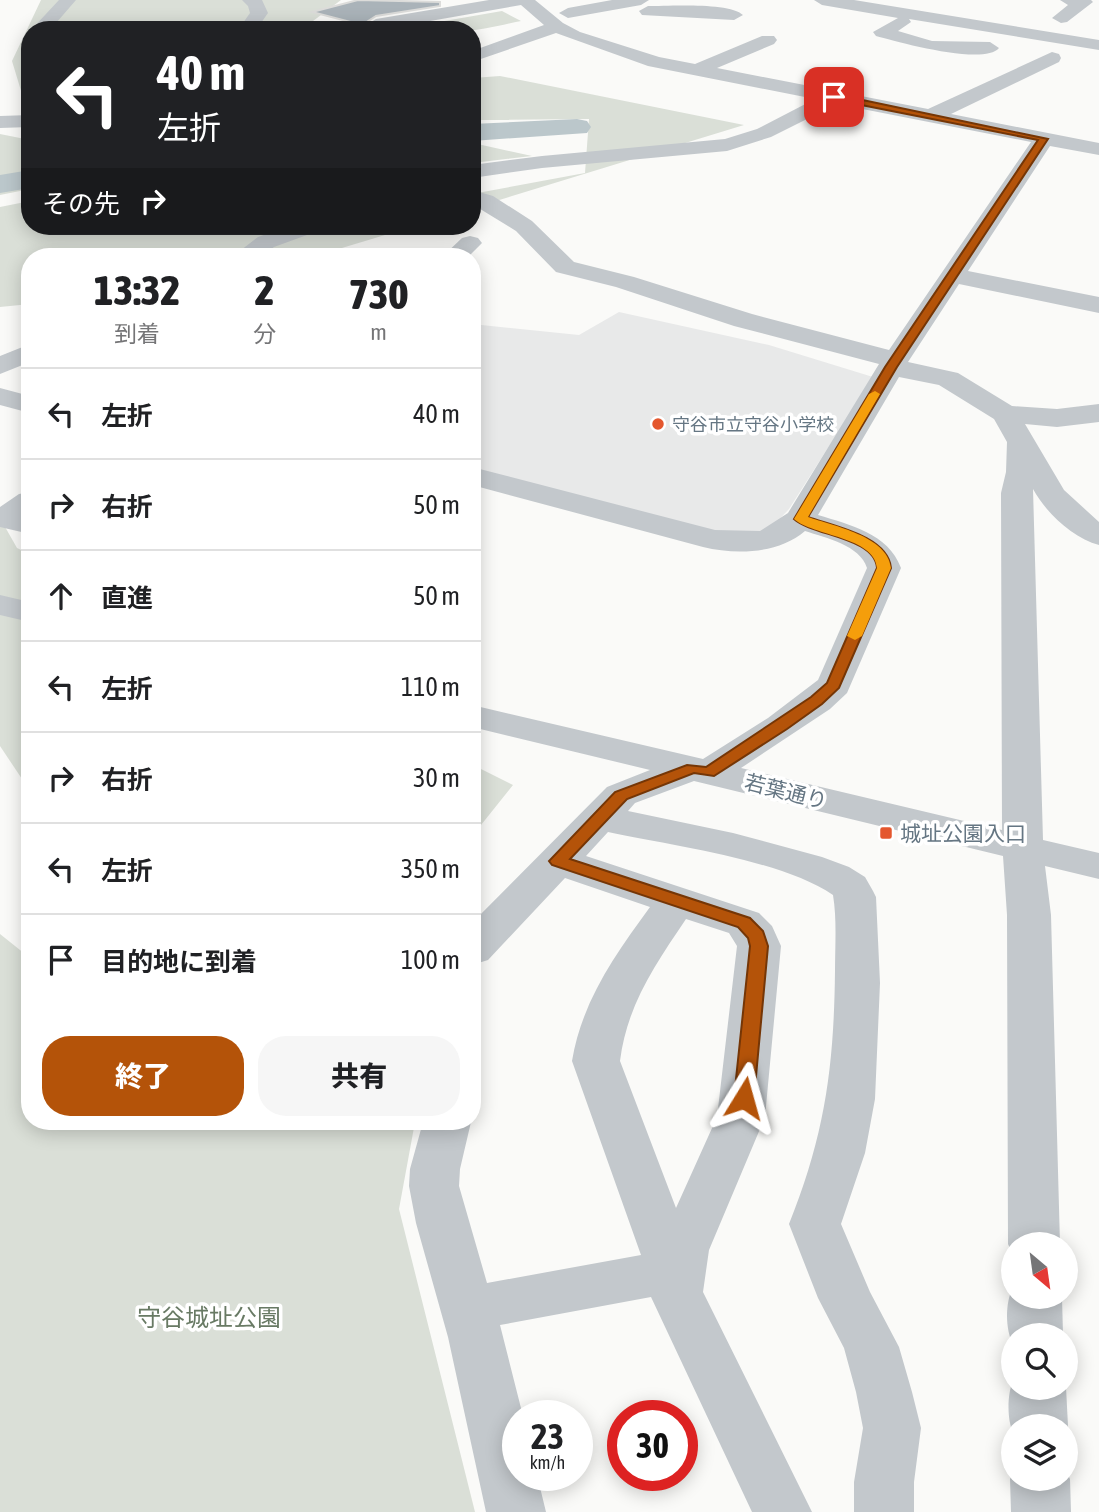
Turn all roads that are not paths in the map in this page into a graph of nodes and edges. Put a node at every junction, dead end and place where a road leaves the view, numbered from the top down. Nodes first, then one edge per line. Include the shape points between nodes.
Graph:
1 (68, 0) edge
2 (250, 0) edge
3 (523, 0) edge
4 (1068, 0) edge
5 (827, 1) edge
6 (967, 4) dead end
7 (865, 7) junction
8 (915, 8) edge
9 (642, 9) edge
10 (805, 14) dead end
11 (734, 15) dead end
12 (556, 19) junction
13 (945, 20) junction
14 (48, 21) edge
15 (253, 21) edge
16 (394, 21) edge
17 (521, 21) dead end
18 (1086, 22) dead end
19 (834, 23) dead end
20 (859, 27) dead end
21 (882, 32) junction
22 (768, 40) dead end
23 (1099, 45) edge
24 (481, 54) edge
25 (1052, 58) junction
26 (1099, 63) edge
27 (697, 71) junction
28 (834, 97) junction
29 (931, 116) junction
30 (21, 121) edge
31 (0, 122) edge
32 (1044, 139) junction
33 (1099, 149) edge
34 (481, 172) edge
35 (516, 193) dead end
36 (481, 197) edge
37 (481, 200) edge
38 (285, 235) edge
39 (257, 248) edge
40 (951, 275) junction
41 (1099, 305) edge
42 (21, 356) edge
43 (893, 363) junction
44 (0, 366) edge
45 (0, 396) edge
46 (21, 402) edge
47 (1099, 413) edge
48 (1013, 429) junction
49 (481, 479) edge
50 (21, 507) edge
51 (800, 519) junction
52 (21, 522) edge
53 (1099, 536) edge
54 (0, 605) edge
55 (21, 610) edge
56 (481, 718) edge
57 (701, 770) junction
58 (600, 818) junction
59 (1023, 848) junction
60 (558, 861) junction
61 (1099, 866) edge
62 (677, 900) junction
63 (481, 941) edge
64 (445, 1130) edge
65 (1034, 1232) edge
66 (676, 1271) junction
67 (468, 1310) junction
68 (1040, 1491) edge
69 (516, 1512) edge
70 (782, 1512) edge
71 (884, 1512) edge
72 (1041, 1512) edge

1 - 14 street
2 - 15 street via 259,13
3 - 12 street
3 - 16 street
4 - 18 street via 1084,2 1054,17
5 - 7 street
5 - 10 street
6 - 13 street
7 - 8 street
7 - 19 street
8 - 13 street
8 - 21 street
9 - 11 street
9 - 12 street
12 - 17 street
12 - 24 street
12 - 27 street
13 - 23 street
20 - 21 street
21 - 25 street via 923,44
22 - 27 street
25 - 26 street
25 - 29 street
27 - 28 street
28 - 29 street
28 - 34 street via 764,133 727,145 545,173
29 - 32 street
30 - 31 street
32 - 33 street
32 - 40 street
35 - 36 street
37 - 43 street via 524,226 565,267
38 - 39 street
40 - 41 street
40 - 43 street
42 - 44 street
43 - 48 street via 948,379
43 - 51 street
45 - 46 street
47 - 48 street
48 - 53 street via 1052,495
48 - 59 street via 1021,472 1017,493
49 - 51 street via 736,543 768,540
50 - 52 street via 4,518
51 - 57 street via 861,541 874,549 884,568 834,685 781,726
54 - 55 street
56 - 57 street, 若葉通り
57 - 58 street via 621,795
57 - 59 street, 若葉通り
58 - 60 street
58 - 71 street via 799,863 835,877 851,888 855,897 858,990 846,1129 815,1224 871,1347 884,1392 892,1428
59 - 61 street, 若葉通り
59 - 65 street via 1029,915
60 - 62 street
60 - 63 street
62 - 66 street via 613,994 600,1025 596,1061
62 - 66 street via 744,923 757,936 759,946 741,1117
64 - 67 street via 435,1186
66 - 67 street
66 - 70 street via 676,1292
67 - 69 street
68 - 72 street

